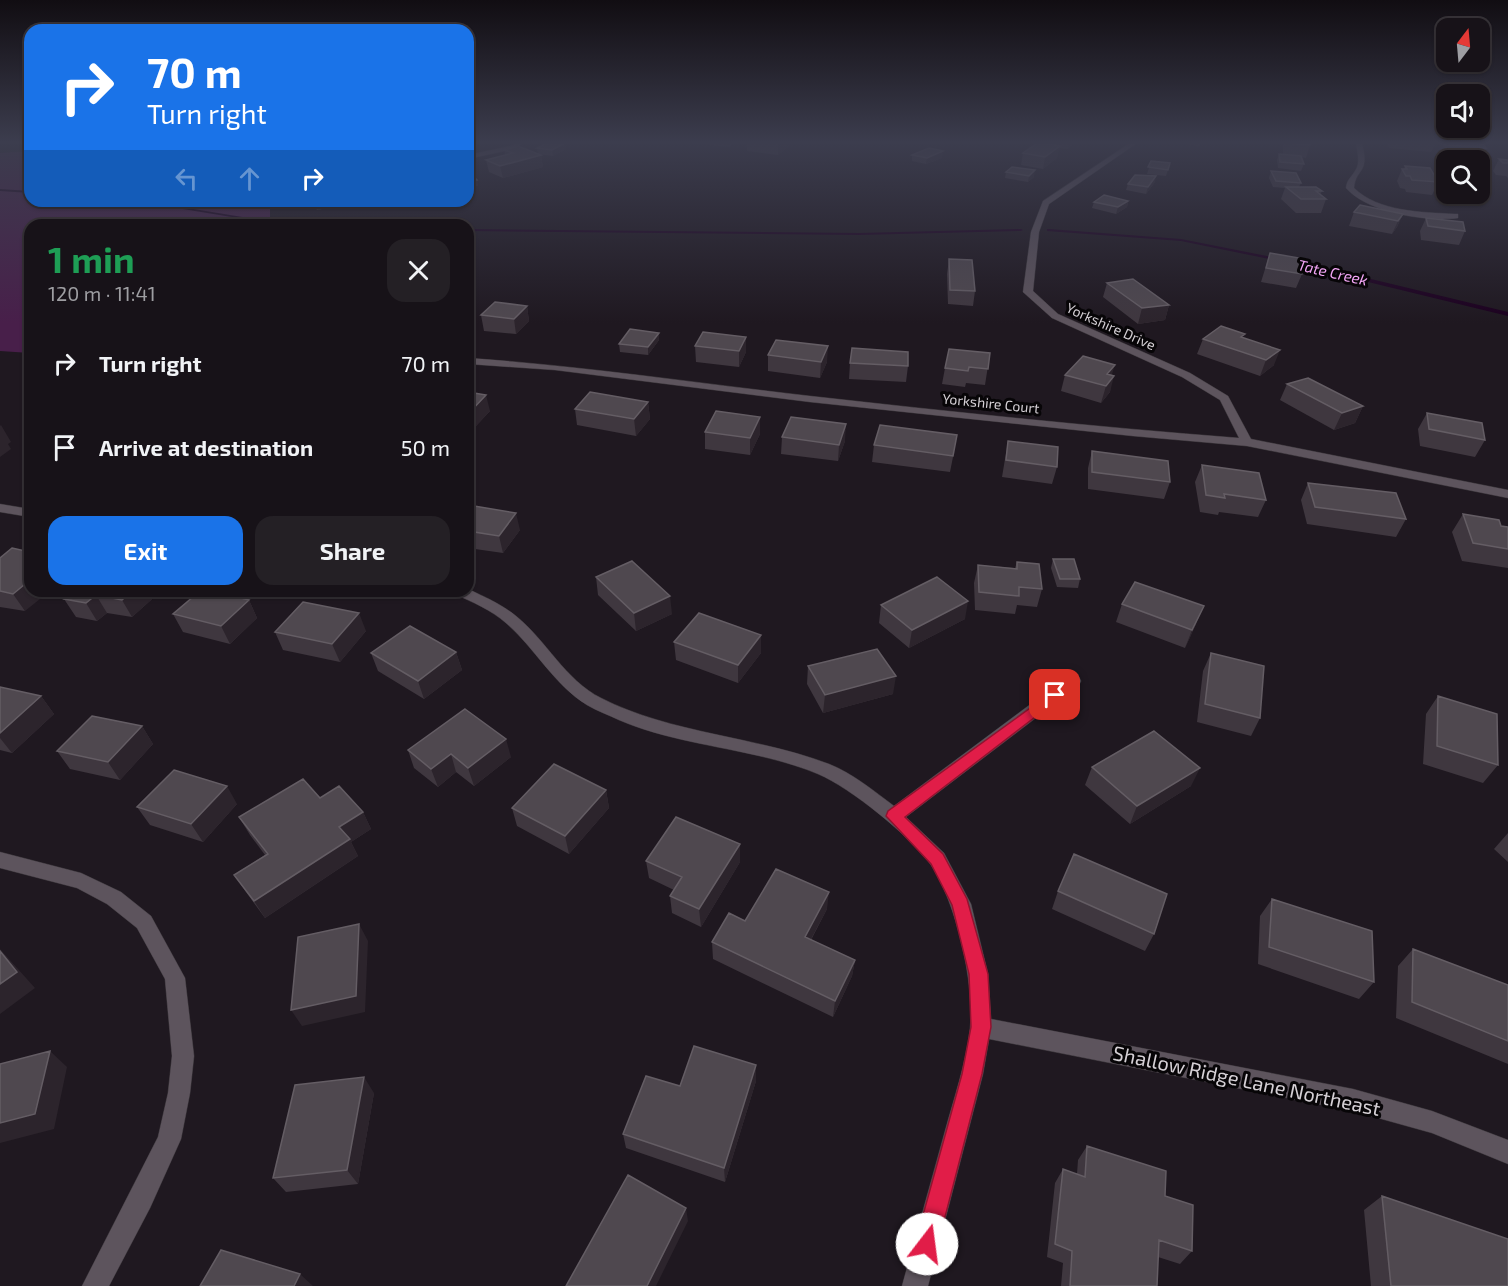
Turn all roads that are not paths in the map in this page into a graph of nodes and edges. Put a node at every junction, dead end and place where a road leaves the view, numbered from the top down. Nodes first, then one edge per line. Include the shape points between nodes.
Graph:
1 (1046, 203) edge
2 (1374, 203) edge
3 (1455, 216) dead end
4 (474, 361) edge
5 (1247, 442) junction
6 (1508, 494) edge
7 (0, 508) edge
8 (24, 512) edge
9 (474, 597) edge
10 (1073, 681) dead end
11 (894, 816) junction
12 (0, 860) edge
13 (981, 1027) junction
14 (1508, 1152) edge
15 (95, 1286) edge
16 (915, 1286) edge

1 - 5 street, Yorkshire Drive via 1035,232 1028,292 1055,316 1186,375 1224,398
2 - 3 street via 1408,212
4 - 5 street, Yorkshire Court
5 - 6 street, Yorkshire Court
7 - 8 street
9 - 11 street via 512,620 572,685 593,701 629,717 686,734 825,770
10 - 11 street
11 - 13 street via 937,859 961,904 978,974
12 - 15 street via 81,881 114,898 144,922 175,978 183,1056 169,1139
13 - 14 street, Shallow Ridge Lane Northeast via 1353,1100 1432,1122
13 - 16 street

